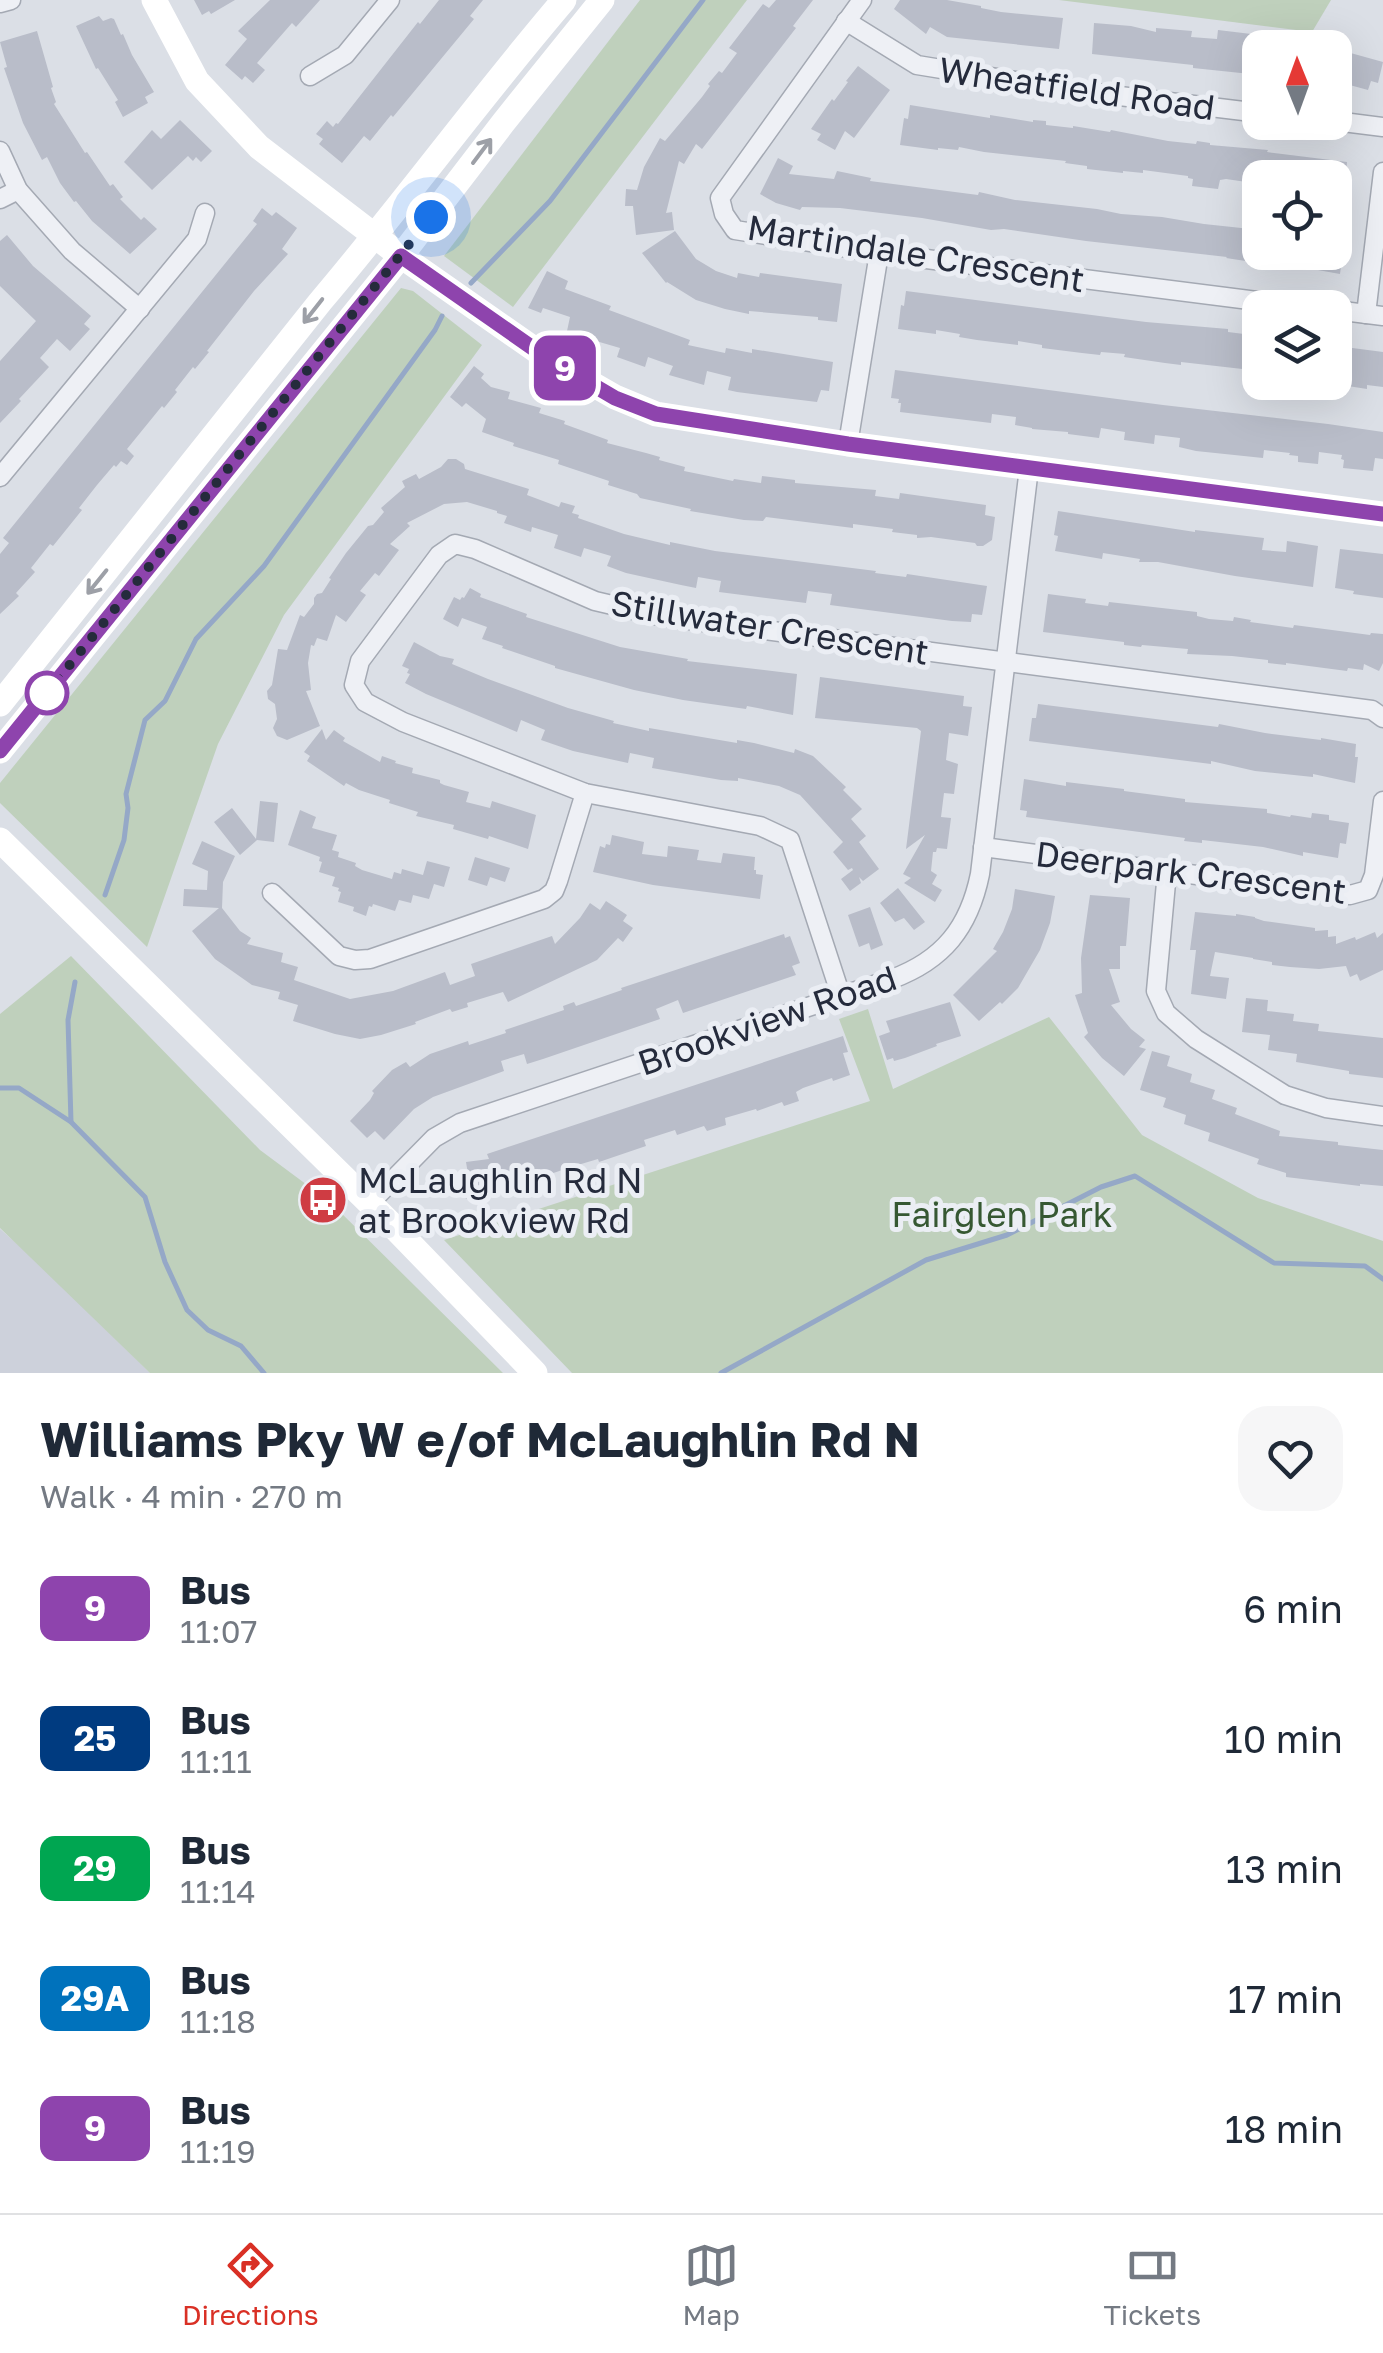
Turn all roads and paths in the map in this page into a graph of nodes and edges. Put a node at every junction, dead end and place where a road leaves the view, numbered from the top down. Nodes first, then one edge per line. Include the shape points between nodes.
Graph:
1 (11, 0) edge
2 (154, 0) edge
3 (390, 0) edge
4 (564, 0) edge
5 (602, 0) edge
6 (862, 0) edge
7 (0, 3) edge
8 (846, 21) junction
9 (310, 76) dead end
10 (1242, 110) edge
11 (1352, 124) edge
12 (1383, 127) edge
13 (0, 151) edge
14 (1383, 172) edge
15 (18, 190) junction
16 (0, 199) edge
17 (205, 213) dead end
18 (376, 236) junction
19 (879, 252) junction
20 (401, 256) junction
21 (1242, 299) edge
22 (140, 309) junction
23 (1374, 315) edge
24 (848, 444) junction
25 (1029, 468) junction
26 (0, 478) edge
27 (1383, 514) edge
28 (1006, 663) junction
29 (0, 704) edge
30 (1383, 718) edge
31 (0, 750) edge
32 (585, 792) junction
33 (1383, 801) edge
34 (0, 840) edge
35 (983, 847) junction
36 (1167, 872) junction
37 (272, 893) dead end
38 (841, 996) junction
39 (1383, 1116) edge
40 (370, 1203) junction
41 (535, 1373) edge

1 - 7 street
2 - 18 main road via 197,82 259,147
3 - 9 street via 345,56
4 - 18 main road
20 -> 5 main road
6 - 8 street, Martindale Crescent
8 - 10 street, Wheatfield Road via 917,65
8 - 19 street, Martindale Crescent via 720,198 735,230
11 - 12 street
13 - 15 street
14 - 23 street
15 - 16 street
15 - 22 street via 72,251
17 - 22 street via 196,239
18 - 20 main road
18 -> 29 main road
19 - 21 street, Martindale Crescent
19 - 24 street
20 - 24 main road via 615,398 656,414
20 - 31 main road
22 - 26 street
24 - 25 main road
25 - 27 main road
25 - 28 street, Brookview Road
28 - 30 street via 1372,710
28 - 32 street, Stillwater Crescent via 660,616 595,601 455,544 439,555 360,662 354,685 365,702 403,722
28 - 35 street, Brookview Road
32 - 37 street via 558,881 544,899 370,958 339,956
32 - 38 street, Stillwater Crescent via 760,826 790,840
33 - 36 street, Deerpark Crescent via 1368,890 1350,895
34 - 40 main road
35 - 36 street, Deerpark Crescent
35 - 38 street, Brookview Road via 972,905 944,948 914,970
36 - 39 street via 1156,991 1166,1013 1285,1095
38 - 40 street, Brookview Road via 460,1123 434,1138
40 - 41 main road

